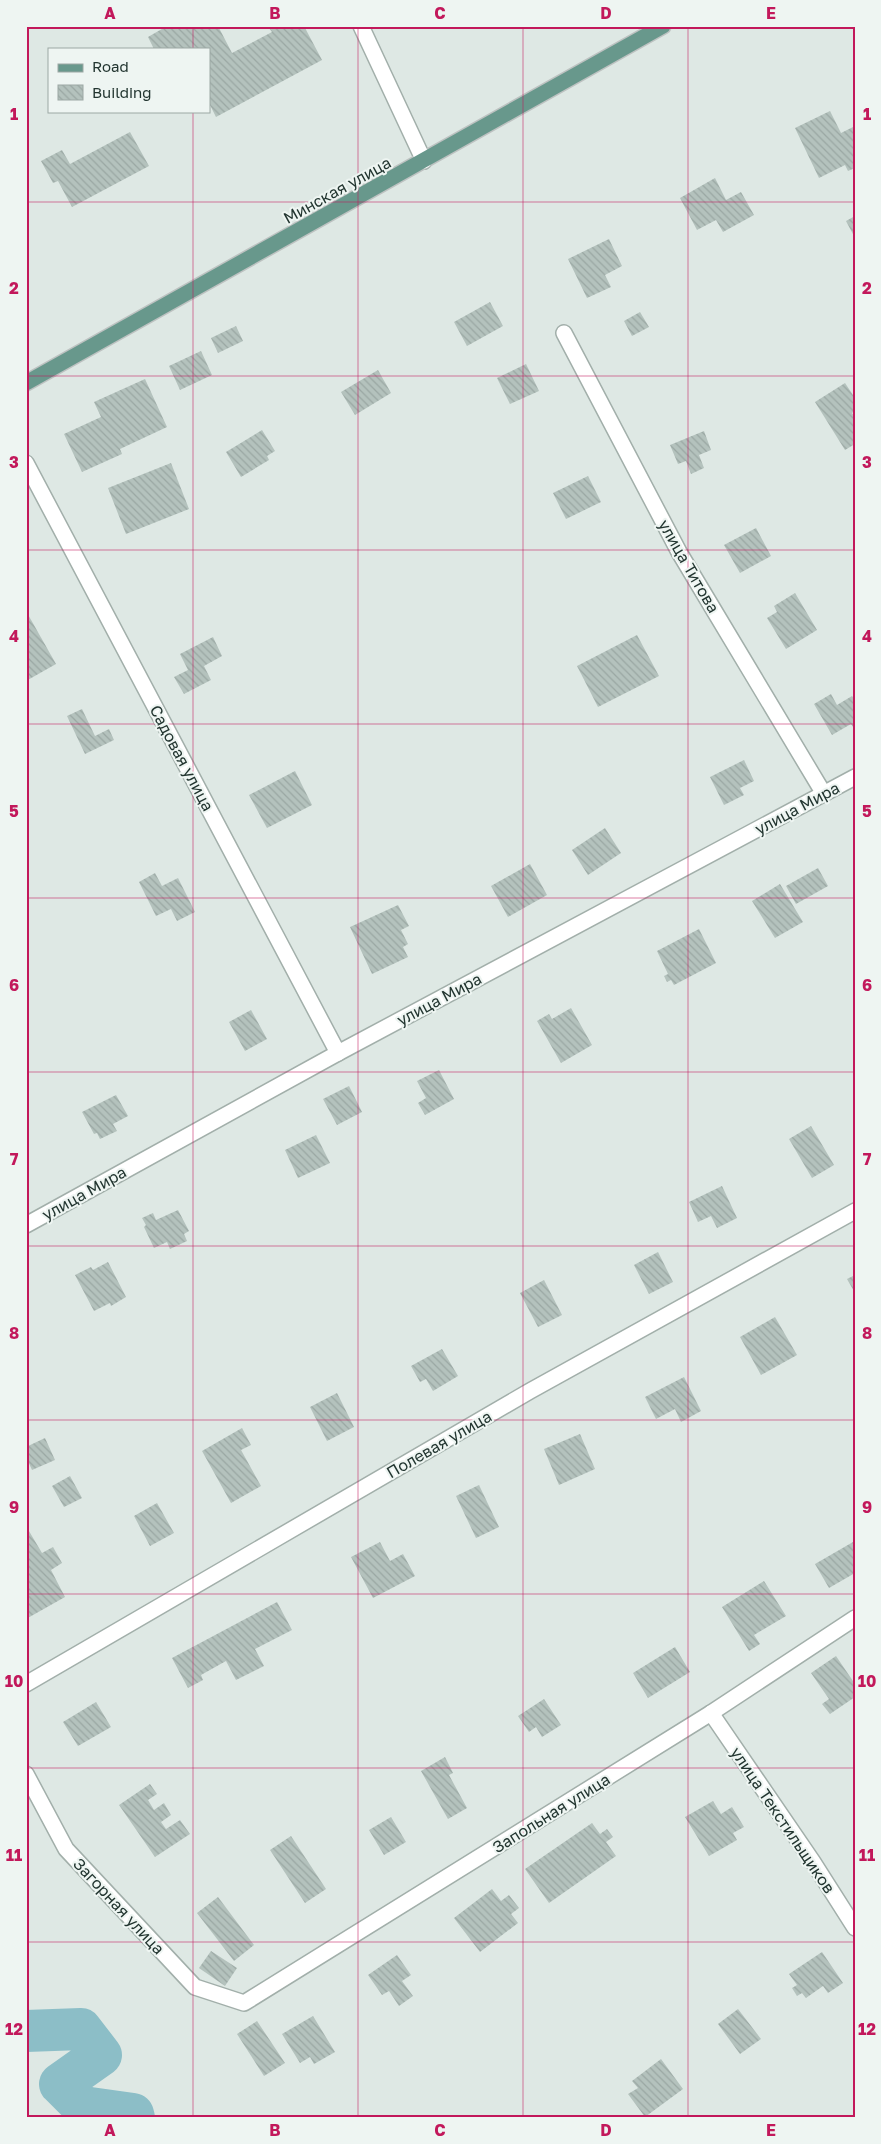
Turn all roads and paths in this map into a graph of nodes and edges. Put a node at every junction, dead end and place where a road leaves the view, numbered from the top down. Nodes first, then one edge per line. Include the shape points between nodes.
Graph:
1 (361, 26) edge
2 (663, 26) edge
3 (424, 161) junction
4 (564, 333) dead end
5 (26, 383) edge
6 (26, 463) edge
7 (855, 777) edge
8 (824, 794) junction
9 (338, 1053) junction
10 (855, 1210) edge
11 (26, 1225) edge
12 (855, 1618) edge
13 (26, 1684) edge
14 (711, 1713) junction
15 (26, 1774) edge
16 (855, 1928) edge
17 (244, 2004) joint

1 - 3 street
2 - 3 main road, Минская улица
3 - 5 main road, Минская улица
4 - 8 street, улица Титова via 679,552
6 - 9 street, Садовая улица
7 - 8 street, улица Мира
8 - 9 street, улица Мира
9 - 11 street, улица Мира
10 - 13 street, Полевая улица via 530,1391
12 - 14 street, Запольная улица
14 - 16 street, улица Текстильщиков
14 - 17 street, Запольная улица
15 - 17 street, Загорная улица via 66,1849 195,1987

